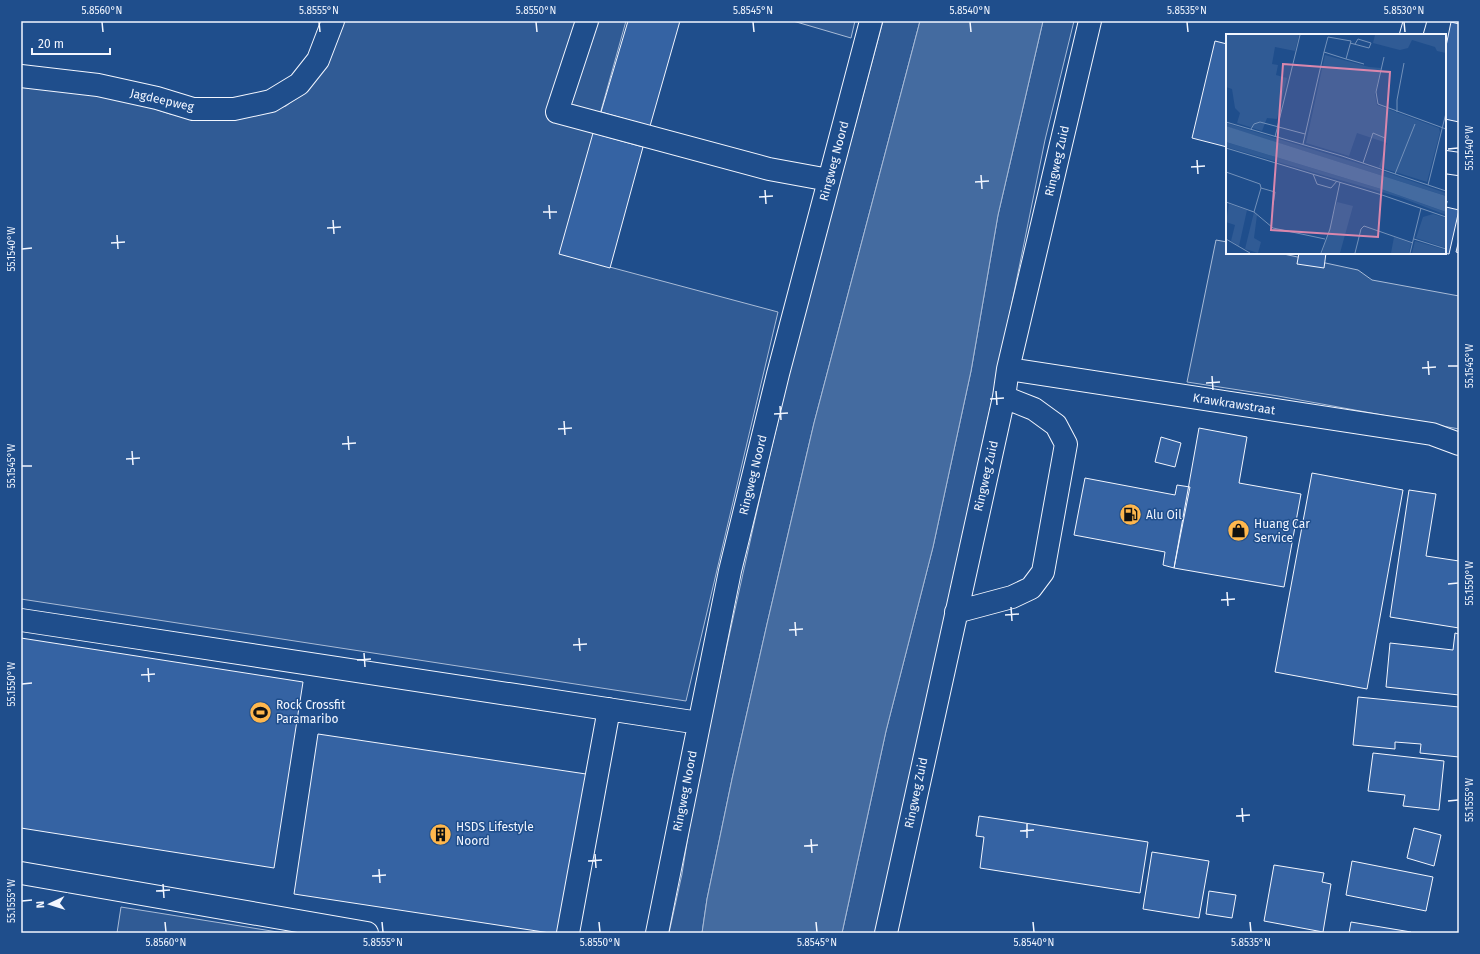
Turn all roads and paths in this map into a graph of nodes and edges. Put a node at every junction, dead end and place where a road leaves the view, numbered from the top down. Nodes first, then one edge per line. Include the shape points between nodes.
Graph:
1 (333, 21) edge
2 (587, 21) edge
3 (871, 21) edge
4 (1090, 21) edge
5 (1415, 21) edge
6 (1411, 34) edge
7 (21, 76) edge
8 (1446, 162) edge
9 (1459, 164) edge
10 (829, 180) junction
11 (1008, 369) junction
12 (1004, 397) junction
13 (1459, 444) edge
14 (956, 612) junction
15 (21, 620) edge
16 (609, 709) junction
17 (699, 723) junction
18 (21, 873) edge
19 (367, 933) edge
20 (568, 933) edge
21 (657, 933) edge
22 (886, 933) edge

1 - 7 street, Jagdeepweg via 318,60 299,84 271,101 234,109 193,109 98,85
2 - 10 street via 557,112 769,169
3 - 10 street, Ringweg Noord
4 - 11 street, Ringweg Zuid
5 - 6 street
8 - 9 street
10 - 17 street, Ringweg Noord via 730,571
11 - 12 street, Ringweg Zuid
11 - 13 street, Krawkrawstraat via 1432,434
12 - 14 street, Ringweg Zuid
12 - 14 street via 1034,409 1056,425 1066,444 1043,572 1031,588 1012,597
14 - 22 street, Ringweg Zuid
15 - 16 street
16 - 17 street
16 - 20 street
17 - 21 street, Ringweg Noord
18 - 19 street

